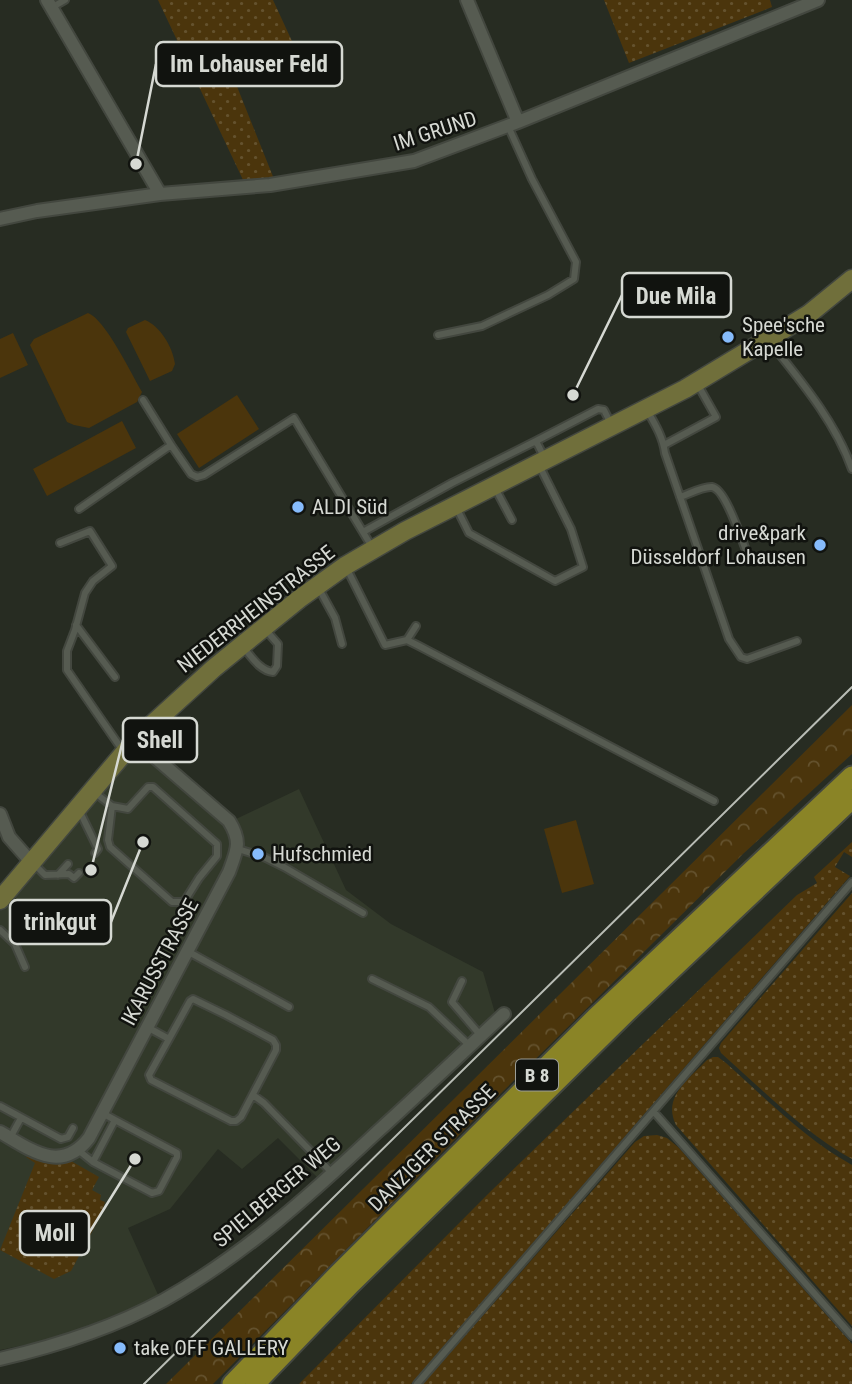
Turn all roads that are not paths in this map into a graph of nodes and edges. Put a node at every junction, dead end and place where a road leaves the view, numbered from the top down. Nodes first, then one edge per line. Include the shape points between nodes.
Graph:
1 (65, 0) edge
2 (467, 0) edge
3 (818, 0) edge
4 (49, 4) edge
5 (513, 124) junction
6 (160, 194) junction
7 (0, 219) edge
8 (851, 282) edge
9 (438, 335) dead end
10 (767, 340) junction
11 (696, 382) junction
12 (143, 400) dead end
13 (646, 409) junction
14 (612, 426) junction
15 (536, 441) junction
16 (171, 445) junction
17 (664, 445) junction
18 (500, 458) junction
19 (542, 461) junction
20 (852, 469) edge
21 (510, 477) junction
22 (452, 483) junction
23 (494, 486) junction
24 (680, 497) junction
25 (459, 504) junction
26 (79, 509) dead end
27 (397, 514) junction
28 (512, 520) dead end
29 (405, 531) junction
30 (363, 532) junction
31 (60, 543) dead end
32 (373, 549) junction
33 (748, 555) dead end
34 (345, 566) junction
35 (317, 586) junction
36 (76, 625) junction
37 (416, 626) dead end
38 (264, 627) junction
39 (407, 640) junction
40 (797, 641) dead end
41 (342, 644) dead end
42 (242, 646) junction
43 (115, 677) dead end
44 (130, 746) junction
45 (852, 776) edge
46 (92, 790) junction
47 (852, 799) edge
48 (714, 801) dead end
49 (112, 806) junction
50 (76, 808) junction
51 (0, 814) edge
52 (91, 845) dead end
53 (238, 849) junction
54 (31, 862) junction
55 (72, 870) dead end
56 (852, 882) edge
57 (0, 900) edge
58 (363, 912) dead end
59 (0, 930) edge
60 (187, 951) junction
61 (25, 967) dead end
62 (372, 978) dead end
63 (462, 981) dead end
64 (289, 1007) dead end
65 (504, 1014) dead end
66 (147, 1027) junction
67 (481, 1036) junction
68 (169, 1039) junction
69 (470, 1046) junction
70 (253, 1095) junction
71 (0, 1106) edge
72 (654, 1112) junction
73 (102, 1113) junction
74 (22, 1118) junction
75 (115, 1120) junction
76 (73, 1128) dead end
77 (5, 1135) edge
78 (68, 1137) junction
79 (77, 1151) junction
80 (93, 1162) junction
81 (333, 1174) junction
82 (852, 1336) edge
83 (0, 1359) edge
84 (232, 1384) edge
85 (255, 1384) edge
86 (417, 1384) edge

1 - 4 lane
2 - 5 street
3 - 5 street, IM GRUND
4 - 6 street
5 - 6 street, IM GRUND via 414,161 270,185
5 - 9 lane via 532,179 576,262 574,279 482,326
6 - 7 street, IM GRUND
8 - 10 street, NIEDERRHEINSTRASSE
10 - 11 street, NIEDERRHEINSTRASSE
10 - 20 lane via 823,414
11 - 13 street, NIEDERRHEINSTRASSE
11 - 17 lane via 716,417
12 - 16 lane
13 - 14 street, NIEDERRHEINSTRASSE
13 - 17 lane
14 - 15 lane via 604,410 598,409
14 - 19 street, NIEDERRHEINSTRASSE
15 - 18 lane
15 - 19 lane
16 - 26 lane
16 - 30 lane via 197,477 294,418
17 - 24 lane
18 - 21 lane
18 - 22 lane
19 - 21 street, NIEDERRHEINSTRASSE
19 - 25 lane via 583,567 555,581 469,533
21 - 23 street, NIEDERRHEINSTRASSE
22 - 25 lane
22 - 27 lane
23 - 25 street, NIEDERRHEINSTRASSE
23 - 28 lane
24 - 33 lane via 710,486 717,488
24 - 40 lane via 729,639 741,657 747,659
25 - 29 street, NIEDERRHEINSTRASSE
27 - 29 lane
27 - 30 lane
29 - 32 street, NIEDERRHEINSTRASSE
30 - 32 lane
31 - 36 lane via 90,531 112,566 85,593
32 - 34 street, NIEDERRHEINSTRASSE
34 - 35 street, NIEDERRHEINSTRASSE
34 - 39 lane via 385,645
35 - 38 street, NIEDERRHEINSTRASSE
35 - 41 lane via 335,618
36 - 43 lane
36 - 44 lane via 67,651 68,670
37 - 39 lane
38 - 42 street, NIEDERRHEINSTRASSE
38 - 42 lane via 278,644 273,672 264,670
39 - 48 lane
42 - 44 street, NIEDERRHEINSTRASSE
44 - 46 street, NIEDERRHEINSTRASSE
44 - 53 street via 229,821
45 - 84 main road, DANZIGER STRASSE / B 8 via 595,1017
46 - 49 lane
46 - 50 street, NIEDERRHEINSTRASSE
47 - 85 main road, DANZIGER STRASSE / B 8 via 627,1012
49 - 49 lane via 110,847 172,902 184,902 217,856 217,844 153,788 148,787 128,809
50 - 52 lane
50 - 54 street, NIEDERRHEINSTRASSE
51 - 54 street via 9,837
53 - 58 lane via 284,867
53 - 60 street, IKARUSSTRASSE
54 - 55 lane via 45,875
54 - 57 street, NIEDERRHEINSTRASSE
56 - 72 lane
59 - 61 lane via 15,944
60 - 64 lane
60 - 66 street, IKARUSSTRASSE
62 - 69 lane via 429,1007
63 - 67 lane via 452,1002
65 - 67 street, SPIELBERGER WEG
66 - 68 lane
66 - 73 street, IKARUSSTRASSE
67 - 69 street, SPIELBERGER WEG
68 - 70 lane via 150,1080 231,1121 241,1117
68 - 70 lane via 193,999 273,1040 276,1050
69 - 81 street, SPIELBERGER WEG
70 - 81 lane
71 - 74 lane
72 - 82 lane
72 - 86 lane
73 - 75 lane
73 - 79 street, IKARUSSTRASSE
74 - 77 lane
74 - 78 lane via 58,1139
75 - 80 lane
75 - 80 lane via 175,1151 177,1157 159,1191 152,1193
76 - 78 lane
77 - 79 street via 55,1158
78 - 79 lane
79 - 80 lane
81 - 83 street, SPIELBERGER WEG via 269,1230 163,1300 96,1331

